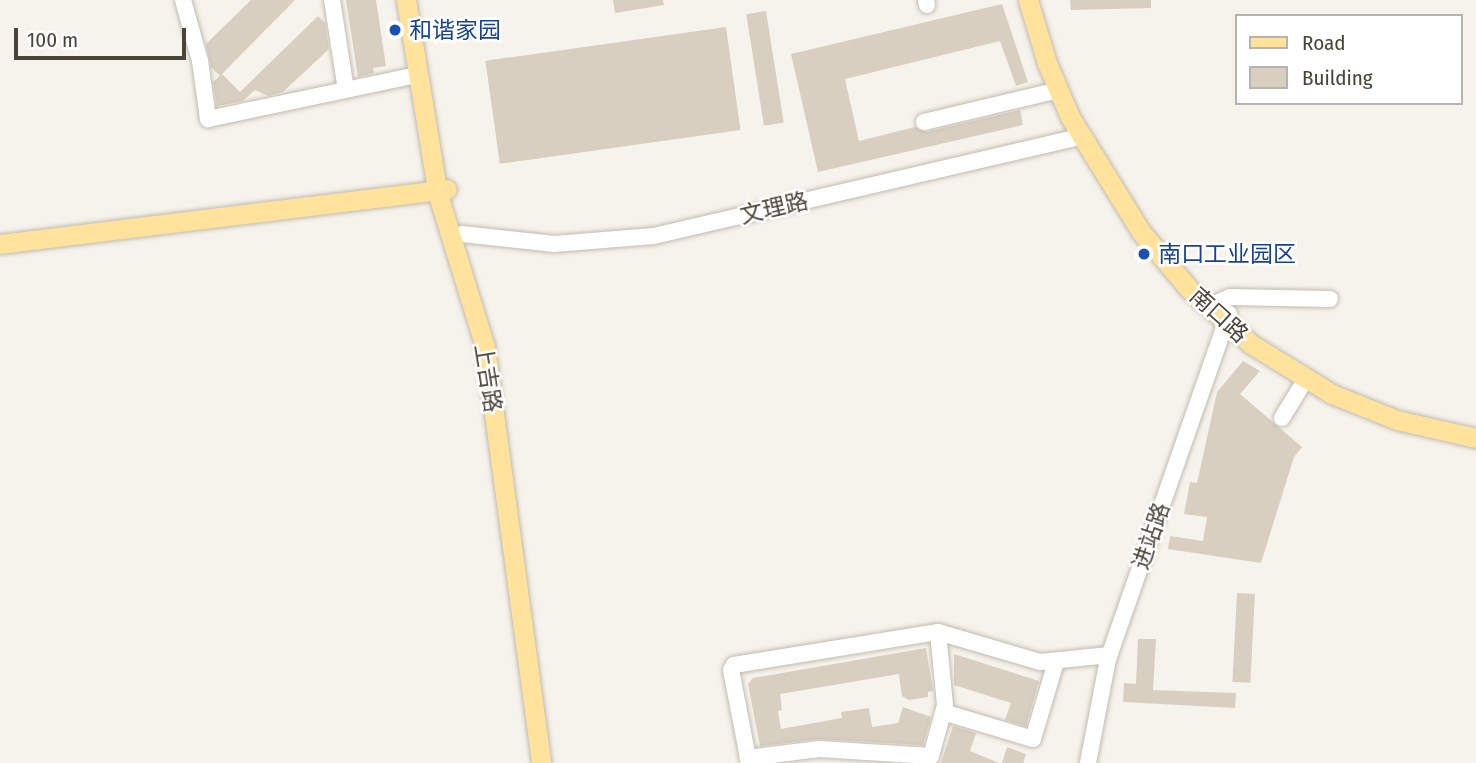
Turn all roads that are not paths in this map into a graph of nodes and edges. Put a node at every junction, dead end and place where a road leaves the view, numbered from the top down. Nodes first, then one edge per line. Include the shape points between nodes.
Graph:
1 (183, 0) edge
2 (332, 0) edge
3 (406, 0) edge
4 (419, 0) edge
5 (1028, 0) edge
6 (1038, 0) edge
7 (417, 75) junction
8 (346, 90) junction
9 (1058, 90) junction
10 (924, 122) dead end
11 (1081, 137) junction
12 (442, 185) junction
13 (463, 234) junction
14 (0, 235) edge
15 (0, 244) edge
16 (1330, 299) dead end
17 (1223, 313) junction
18 (1305, 380) junction
19 (1282, 418) dead end
20 (1476, 429) edge
21 (1476, 438) edge
22 (938, 632) junction
23 (1110, 655) junction
24 (1056, 662) junction
25 (943, 712) junction
26 (757, 760) edge
27 (929, 761) edge
28 (541, 763) edge
29 (554, 763) edge
30 (1088, 763) edge

1 - 8 street via 200,61 208,119
2 - 8 street
3 - 7 main road, 上吉路
4 - 12 main road, 上吉路
5 - 9 main road, 南口路
6 - 17 main road, 南口路 via 1066,87 1098,147 1164,246
7 - 8 street
7 - 12 main road, 上吉路
9 - 10 street
9 - 11 main road, 南口路
11 - 13 street, 文理路 via 654,236 554,244
11 - 17 main road, 南口路 via 1157,252
12 - 13 main road, 上吉路
12 - 14 main road
12 - 15 main road
12 - 28 main road, 上吉路 via 485,347
13 - 29 main road, 上吉路 via 497,345
16 - 17 street via 1230,297
17 - 18 main road, 南口路
17 - 20 main road, 南口路 via 1336,386 1400,411
17 - 23 street, 进站路
18 - 19 street
18 - 21 main road, 南口路 via 1375,412
22 - 24 street via 1041,662
22 - 25 street via 946,696
22 - 26 street via 734,665 729,677 748,758
23 - 24 street
23 - 30 street, 进站路
24 - 25 street via 1033,739
25 - 27 street
26 - 27 street via 820,749

